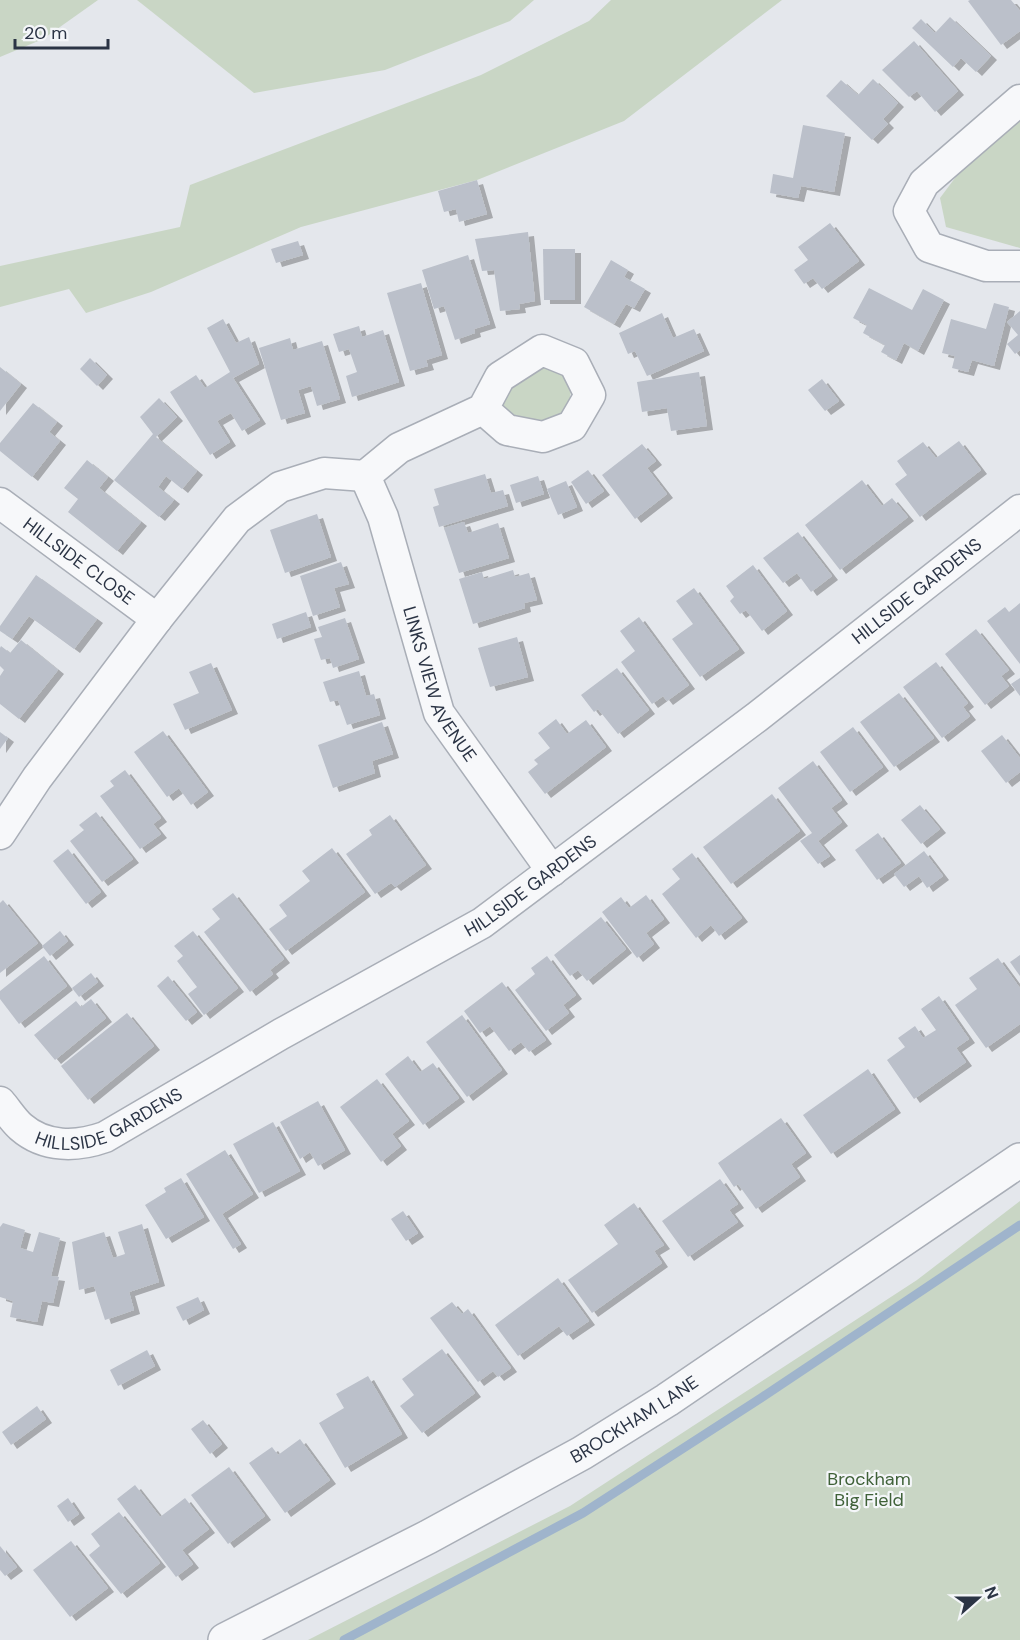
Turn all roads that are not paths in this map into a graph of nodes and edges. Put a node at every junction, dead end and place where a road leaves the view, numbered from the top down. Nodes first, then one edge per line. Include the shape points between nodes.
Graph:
1 (1020, 100) edge
2 (1020, 266) edge
3 (483, 409) dead end
4 (365, 476) junction
5 (0, 502) edge
6 (1020, 510) edge
7 (157, 620) junction
8 (0, 834) edge
9 (552, 870) junction
10 (0, 1102) edge
11 (1020, 1160) edge
12 (225, 1640) edge

1 - 2 street via 924,183 909,211 929,247 987,266
3 - 4 street via 399,448
4 - 7 street via 324,473 279,487 237,519
4 - 9 street, LINKS VIEW AVENUE via 383,517 439,713
5 - 7 street, HILLSIDE CLOSE
6 - 9 street, HILLSIDE GARDENS via 757,717
7 - 8 street via 37,778
9 - 10 street, HILLSIDE GARDENS via 482,923 105,1137 84,1144 39,1139 21,1127
11 - 12 street, BROCKHAM LANE via 668,1400 582,1452 428,1537

